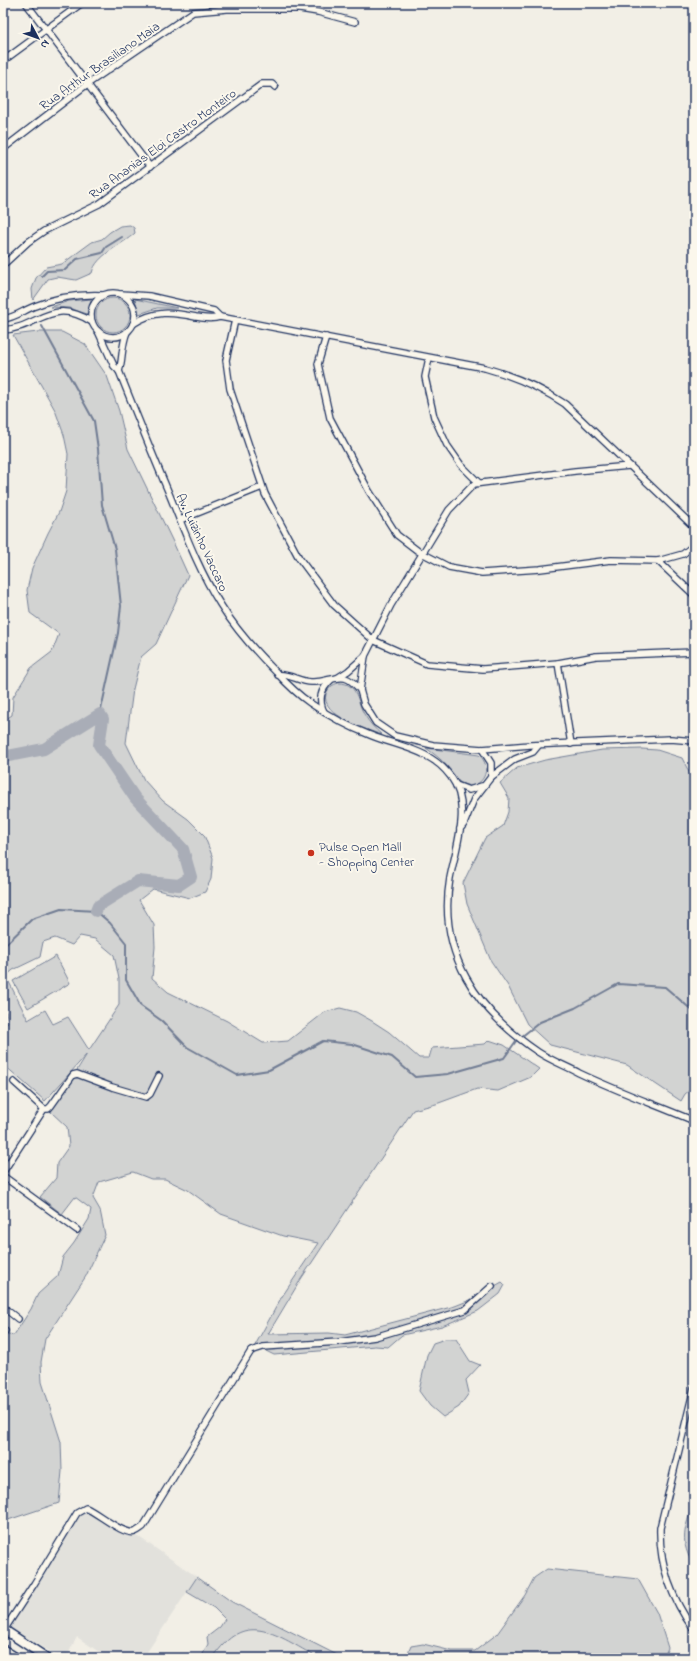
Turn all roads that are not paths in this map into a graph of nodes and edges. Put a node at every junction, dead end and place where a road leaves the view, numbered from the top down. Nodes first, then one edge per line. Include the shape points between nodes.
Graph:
1 (26, 3) edge
2 (82, 3) edge
3 (302, 3) edge
4 (300, 9) junction
5 (355, 22) dead end
6 (45, 31) junction
7 (3, 61) edge
8 (86, 85) junction
9 (275, 87) dead end
10 (3, 149) edge
11 (150, 167) junction
12 (3, 265) edge
13 (119, 294) junction
14 (104, 295) junction
15 (220, 317) junction
16 (3, 319) edge
17 (236, 320) junction
18 (92, 322) junction
19 (133, 324) junction
20 (3, 330) edge
21 (98, 331) junction
22 (127, 332) junction
23 (326, 337) junction
24 (429, 358) junction
25 (119, 371) junction
26 (630, 466) junction
27 (479, 483) junction
28 (262, 487) junction
29 (180, 520) junction
30 (694, 527) edge
31 (694, 545) edge
32 (422, 553) junction
33 (658, 561) junction
34 (694, 595) edge
35 (373, 640) junction
36 (694, 652) edge
37 (365, 656) junction
38 (558, 663) junction
39 (278, 675) junction
40 (337, 678) junction
41 (331, 680) junction
42 (360, 690) junction
43 (324, 712) junction
44 (694, 740) edge
45 (571, 744) junction
46 (538, 746) junction
47 (482, 749) junction
48 (491, 777) junction
49 (484, 784) junction
50 (456, 785) junction
51 (460, 829) junction
52 (159, 1076) dead end
53 (14, 1082) dead end
54 (44, 1109) junction
55 (694, 1121) edge
56 (3, 1172) edge
57 (3, 1176) edge
58 (77, 1230) dead end
59 (492, 1286) dead end
60 (3, 1307) edge
61 (18, 1319) dead end
62 (694, 1388) edge
63 (3, 1630) edge
64 (694, 1630) edge
65 (3, 1650) edge
66 (16, 1658) edge
67 (47, 1658) edge

1 - 6 street
2 - 6 street
3 - 4 street
4 - 5 street, Rua Arthur Brasiliano Maia
4 - 8 street, Rua Arthur Brasiliano Maia via 227,9 193,12
6 - 7 street
6 - 8 street
8 - 10 street, Rua Arthur Brasiliano Maia
8 - 11 street
9 - 11 street, Rua Ananias Eloi Castro Monteiro via 272,84 262,84
11 - 12 street, Rua Ananias Eloi Castro Monteiro via 99,204 44,231
13 - 14 street
13 - 15 street via 149,296 214,311
13 - 19 street via 132,303 135,313
14 - 16 street via 63,297
14 - 18 street via 93,306
15 - 17 street
15 - 19 street via 212,320 165,312 146,316
17 - 23 street
17 - 28 street via 226,360 230,389
18 - 20 street via 75,314 57,312 45,314 14,329
18 - 21 street
19 - 22 street
21 - 22 street via 112,337
21 - 25 street, Av. Luizinho Vaccaro via 114,366
22 - 25 street via 122,346
23 - 24 street
23 - 32 street via 318,364 330,418 397,535
24 - 26 street via 503,373 546,391 566,404
24 - 27 street via 425,377 434,417 461,465
25 - 29 street, Av. Luizinho Vaccaro
26 - 27 street
26 - 30 street
27 - 32 street via 474,484 449,510
28 - 29 street
28 - 35 street via 299,558 330,599
29 - 39 street, Av. Luizinho Vaccaro via 200,569 219,603 252,648
31 - 33 street via 684,554
32 - 33 street via 449,567 482,573 611,560
32 - 35 street via 390,605
33 - 34 street
35 - 37 street
35 - 38 street via 427,664 483,669
36 - 38 street via 596,656
37 - 40 street
37 - 42 street
38 - 45 street
39 - 41 street via 284,674 296,680 310,682
39 - 43 street, Av. Luizinho Vaccaro
40 - 41 street
40 - 42 street via 351,681
41 - 43 street via 321,694
42 - 47 street via 371,717 395,736 433,745
43 - 50 street, Av. Luizinho Vaccaro via 366,734 427,755 444,769
44 - 45 street
45 - 46 street
46 - 47 street
46 - 48 street via 533,752 515,759
47 - 48 street via 491,763
48 - 49 street
49 - 50 street via 477,789 469,790
49 - 51 street
50 - 51 street via 460,803
51 - 55 street via 448,900 452,945 459,967 490,1011 517,1037 540,1054 607,1086
52 - 54 street via 146,1097 77,1074 72,1075 51,1106
53 - 54 street
54 - 56 street
57 - 58 street
59 - 63 street via 464,1310 375,1337 263,1347 251,1351 143,1527 135,1533 125,1532 86,1508 77,1513
60 - 61 street
62 - 64 street via 660,1528 662,1562 667,1580
63 - 67 main road
65 - 66 highway

